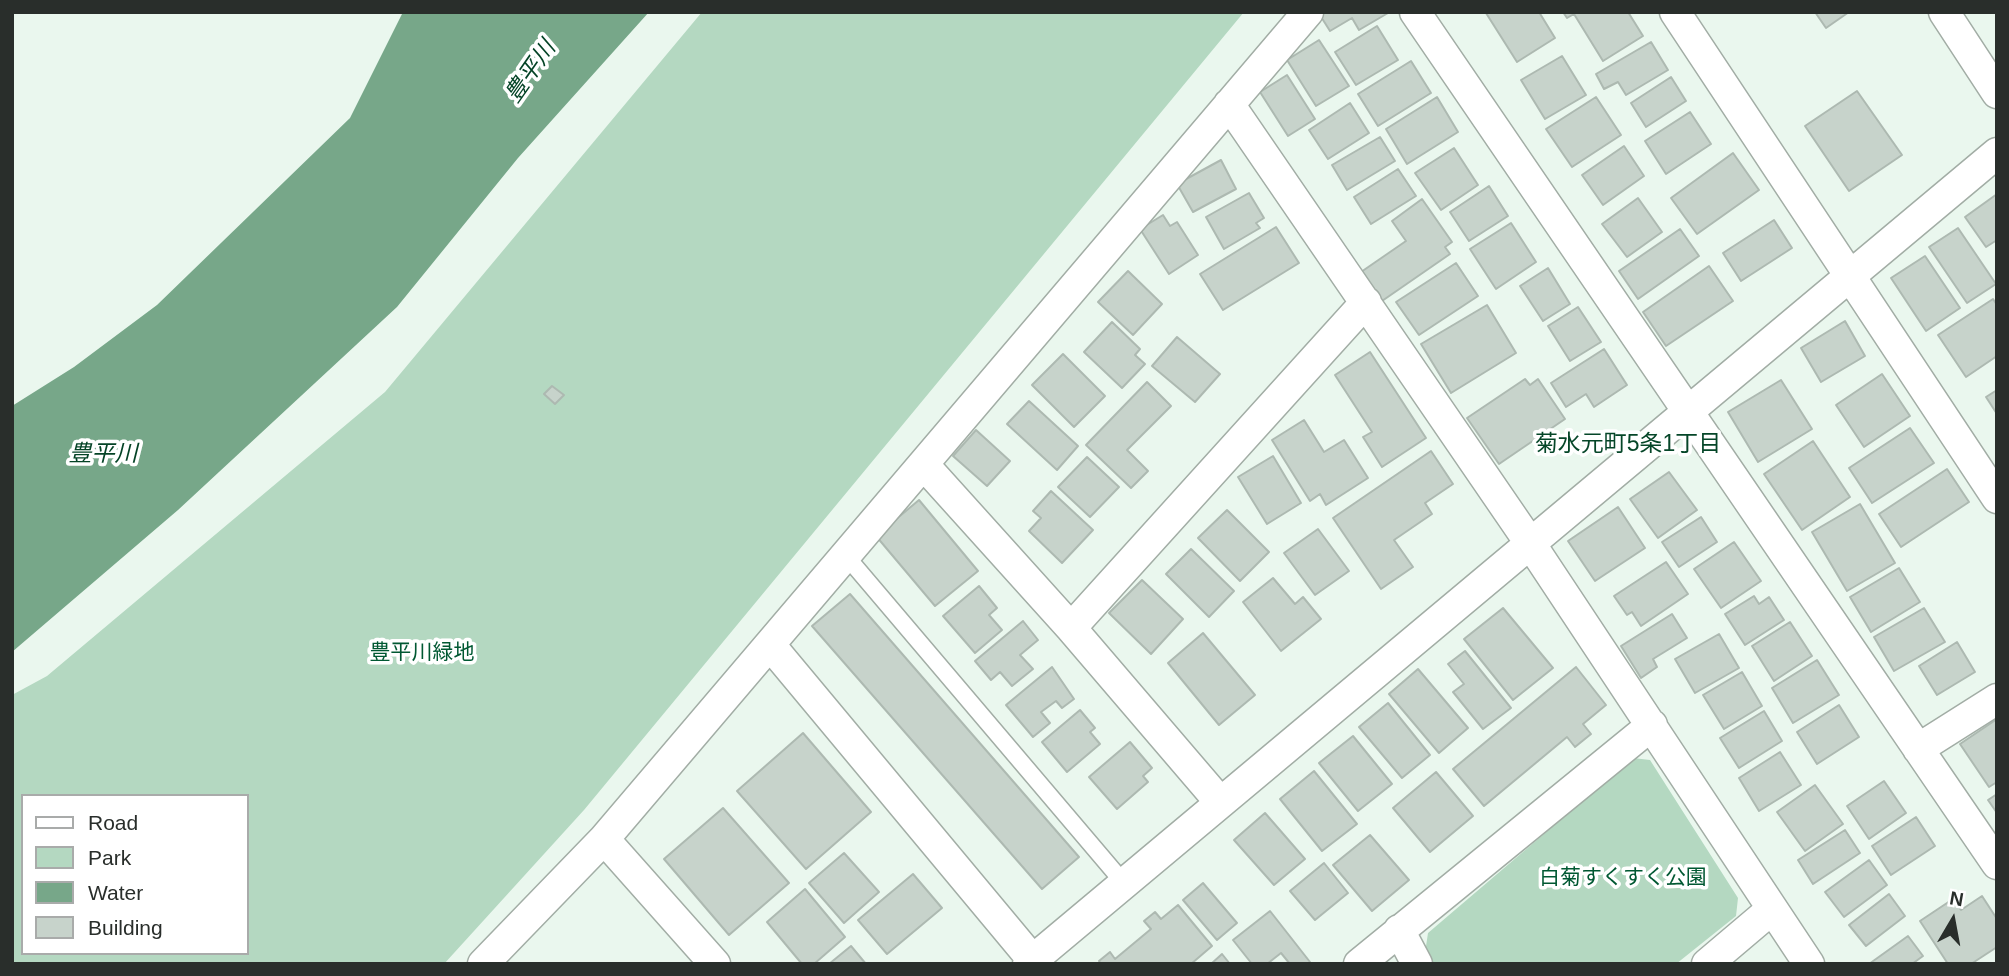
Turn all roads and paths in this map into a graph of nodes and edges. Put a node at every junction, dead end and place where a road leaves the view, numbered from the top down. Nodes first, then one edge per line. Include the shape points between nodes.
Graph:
1 (1308, 12) edge
2 (1415, 12) edge
3 (1675, 12) edge
4 (1944, 12) edge
5 (1997, 93) edge
6 (1229, 104) junction
7 (1997, 153) edge
8 (1848, 276) junction
9 (1366, 302) junction
10 (1688, 411) junction
11 (924, 465) junction
12 (1997, 498) edge
13 (1530, 543) junction
14 (847, 557) junction
15 (1070, 628) junction
16 (771, 646) junction
17 (1997, 698) edge
18 (1652, 725) junction
19 (1918, 749) junction
20 (1220, 802) junction
21 (604, 839) junction
22 (1997, 864) edge
23 (1123, 882) junction
24 (1772, 909) junction
25 (1399, 930) junction
26 (1032, 963) edge
27 (483, 964) edge
28 (715, 964) edge
29 (1359, 964) edge
30 (1417, 964) edge
31 (1707, 964) edge
32 (1809, 964) edge

1 - 6 street
2 - 10 street
3 - 8 street
4 - 5 street
6 - 9 street
6 - 11 street
7 - 8 street
8 - 10 street
8 - 12 street
9 - 13 street
9 - 15 street
10 - 13 street
10 - 19 street
11 - 14 street
11 - 15 street
13 - 18 street
13 - 20 street
14 - 16 street
14 - 23 lane
15 - 20 street
16 - 21 street
16 - 26 street
17 - 19 street
18 - 24 street
18 - 25 street
19 - 22 street
20 - 23 street
21 - 27 street
21 - 28 street
23 - 26 street
24 - 31 street
24 - 32 street
25 - 29 street
25 - 30 street

